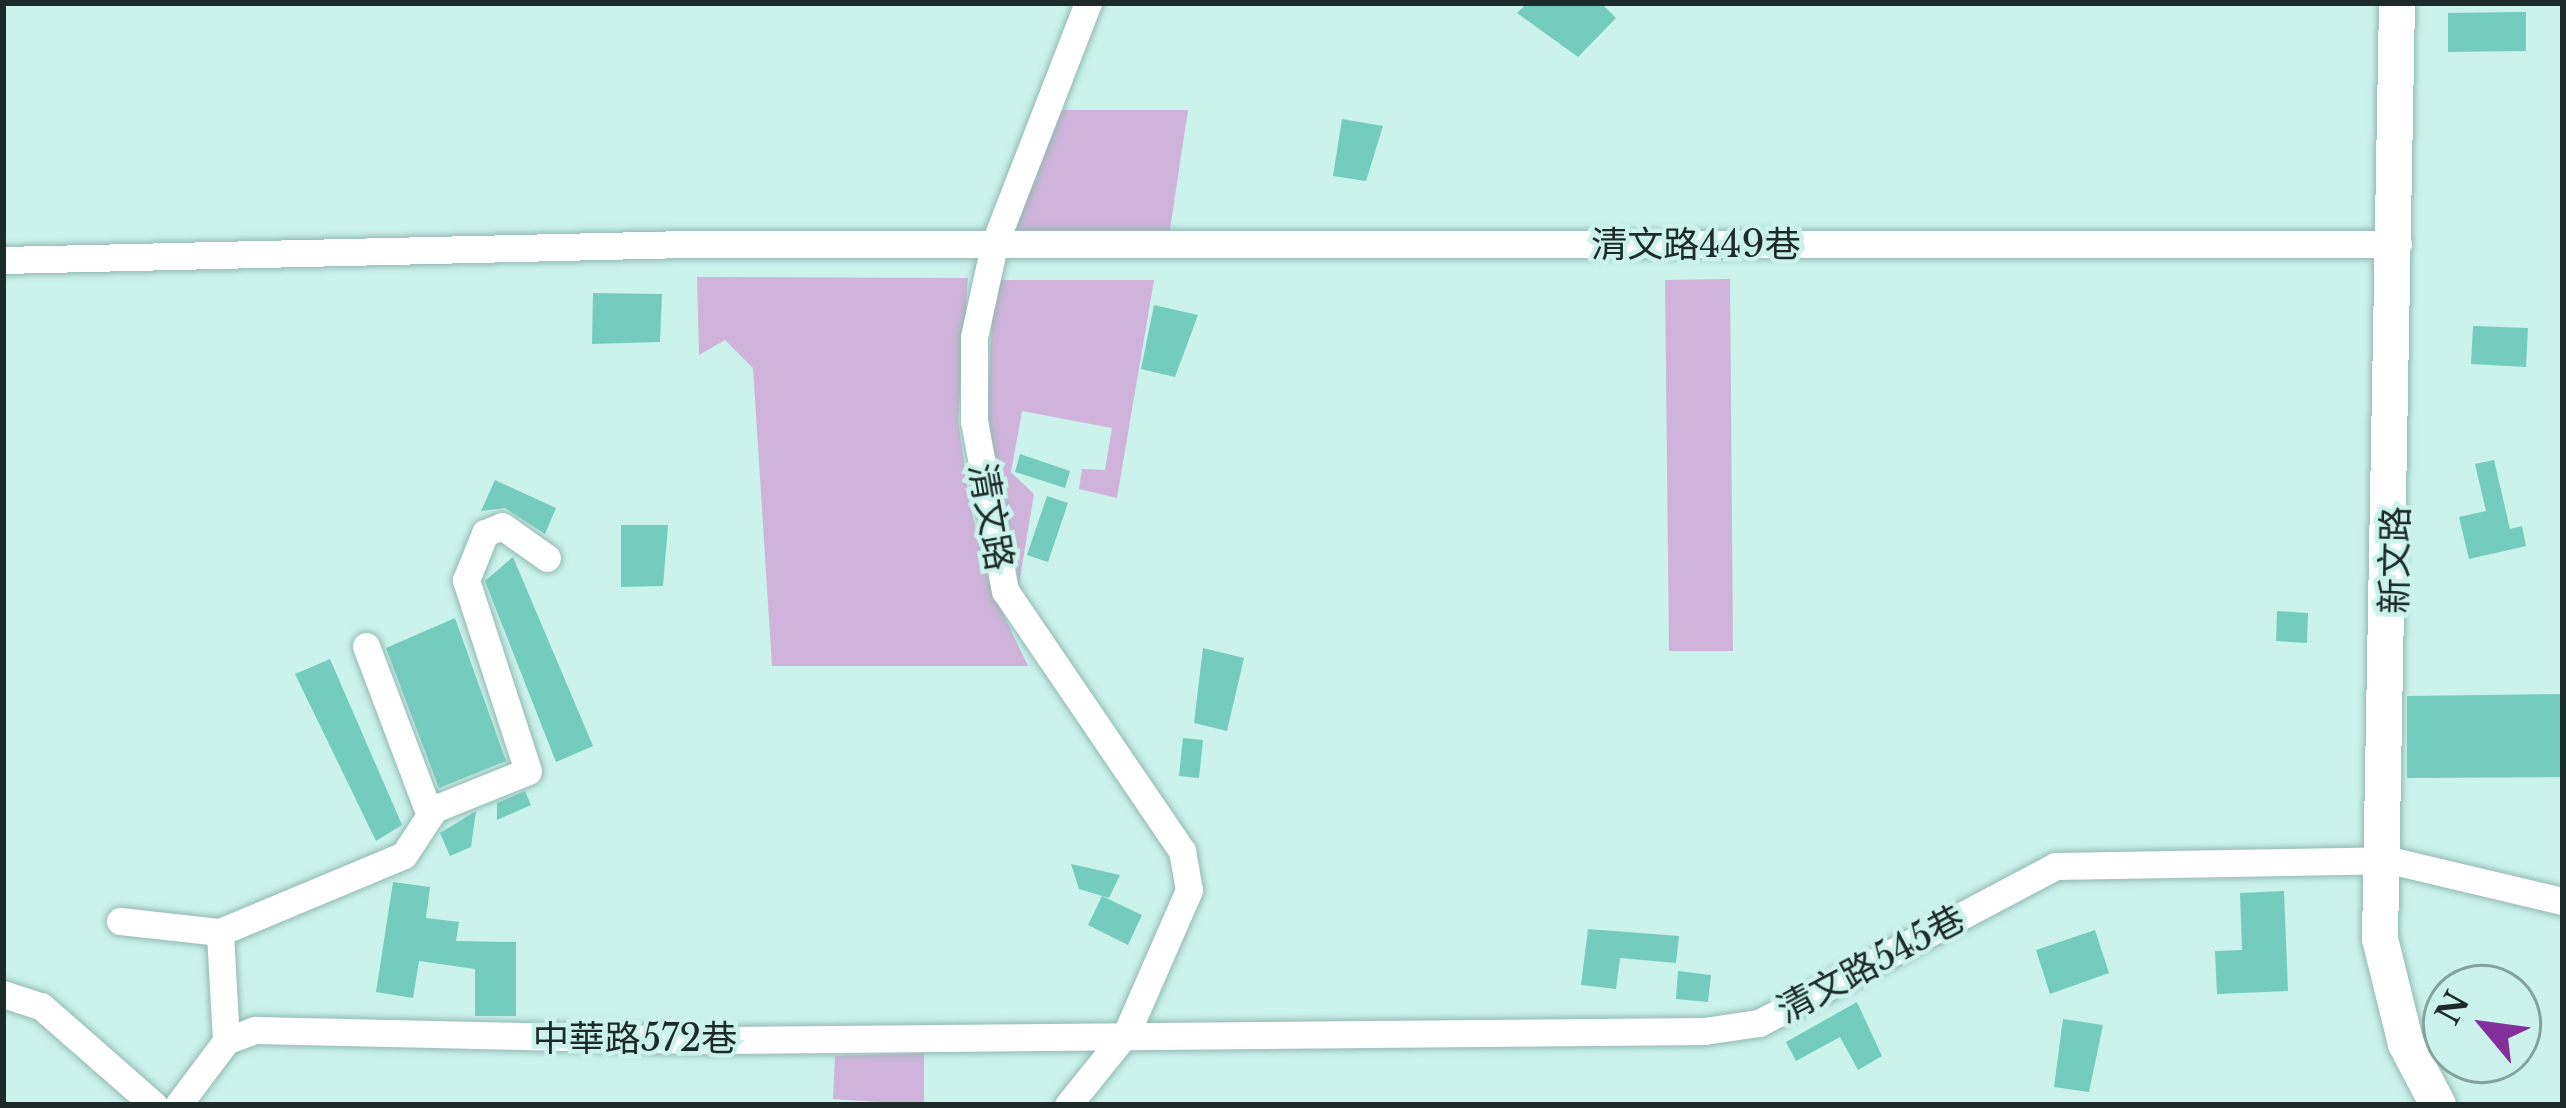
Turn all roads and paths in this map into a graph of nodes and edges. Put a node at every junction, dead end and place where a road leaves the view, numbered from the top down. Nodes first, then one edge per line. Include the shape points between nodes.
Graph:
1 (1088, 3) edge
2 (2397, 3) edge
3 (2398, 244) junction
4 (994, 245) junction
5 (3, 260) edge
6 (547, 558) dead end
7 (366, 646) dead end
8 (430, 815) junction
9 (2389, 860) junction
10 (2563, 901) edge
11 (120, 921) dead end
12 (220, 932) junction
13 (3, 994) edge
14 (1127, 1032) junction
15 (226, 1041) junction
16 (154, 1105) edge
17 (178, 1105) edge
18 (1068, 1105) edge
19 (2438, 1105) edge

1 - 4 street, 清文路
2 - 3 street, 新文路
3 - 4 street, 清文路449巷
3 - 9 street, 新文路
4 - 5 street, 清文路449巷
4 - 14 street, 清文路 via 974,337 974,421 1005,591 1185,871 1185,914
6 - 8 street via 502,526 485,533 466,580 528,771
7 - 8 street
8 - 12 street via 404,855
9 - 10 street, 清文路545巷
9 - 14 street, 清文路545巷 via 2055,866 1759,1023 1704,1031
9 - 19 street, 新文路 via 2387,974
11 - 12 street
12 - 15 street
13 - 16 street via 41,1006
14 - 15 street, 中華路572巷 via 531,1039 256,1030
14 - 18 street, 清文路
15 - 17 street

